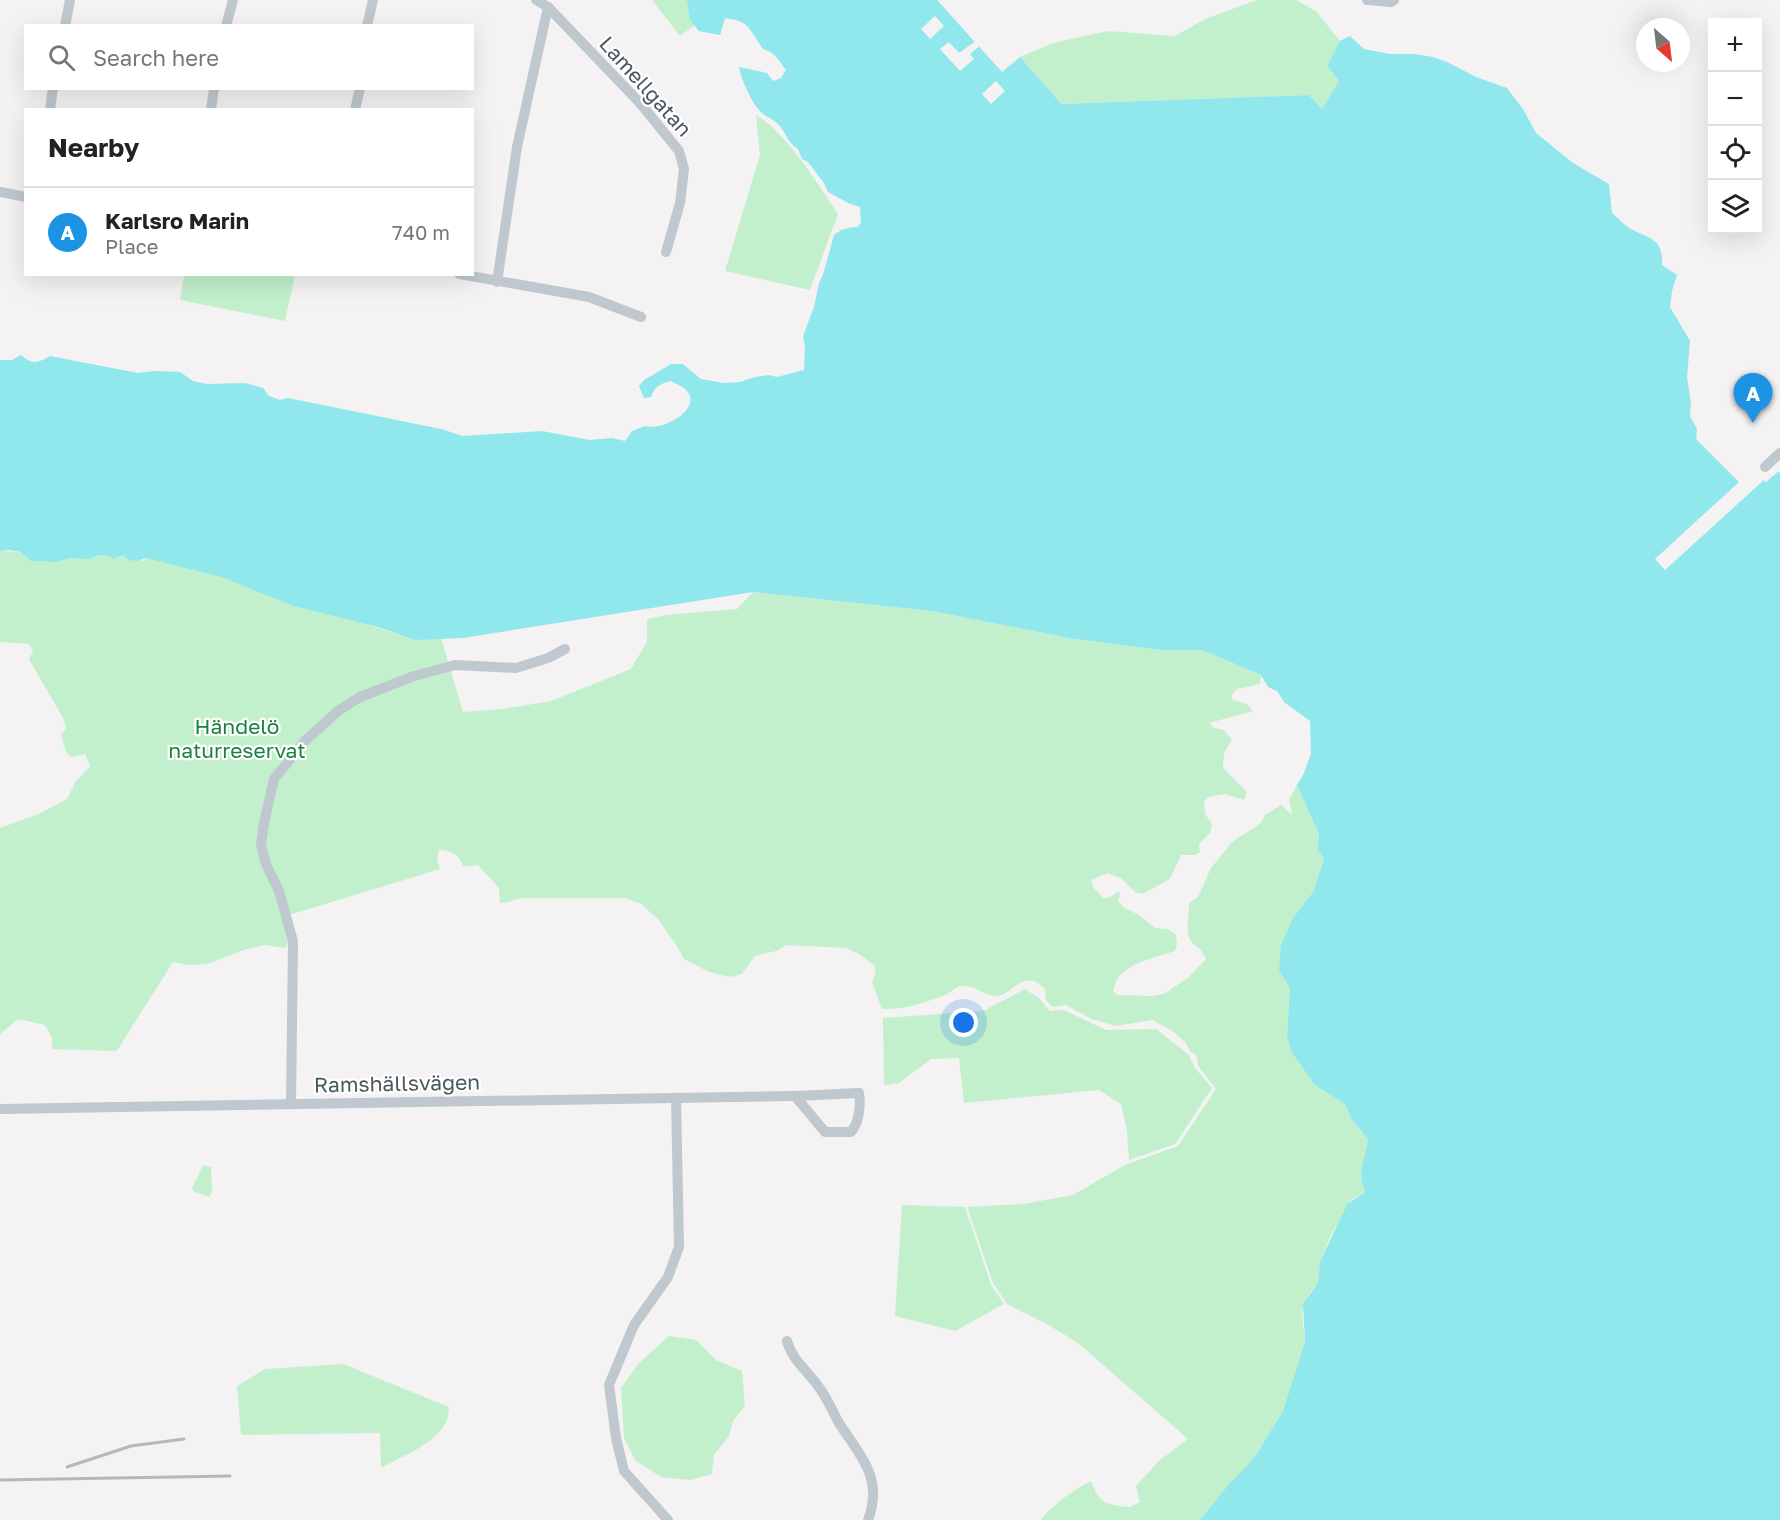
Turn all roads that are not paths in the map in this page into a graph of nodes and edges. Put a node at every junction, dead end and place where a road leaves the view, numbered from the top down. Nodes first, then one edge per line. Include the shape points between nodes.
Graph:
1 (70, 0) edge
2 (233, 0) edge
3 (373, 0) edge
4 (536, 0) edge
5 (1367, 0) edge
6 (1394, 0) edge
7 (548, 7) junction
8 (65, 24) edge
9 (227, 24) edge
10 (367, 24) edge
11 (53, 90) edge
12 (214, 90) edge
13 (360, 90) edge
14 (50, 108) edge
15 (211, 108) edge
16 (355, 108) edge
17 (0, 192) edge
18 (24, 197) edge
19 (666, 252) dead end
20 (468, 276) edge
21 (497, 282) junction
22 (641, 318) dead end
23 (1780, 453) edge
24 (1765, 467) dead end
25 (565, 649) dead end
26 (795, 1096) junction
27 (676, 1098) junction
28 (291, 1104) junction
29 (0, 1109) edge
30 (787, 1341) dead end
31 (668, 1520) edge
32 (868, 1520) edge

1 - 8 street
2 - 9 street
3 - 10 street
4 - 7 street, Lamellgatan
5 - 6 street
7 - 19 street, Lamellgatan via 640,103 679,151 684,169 680,203
7 - 21 street via 517,147
11 - 14 street
12 - 15 street
13 - 16 street
17 - 18 street
20 - 21 street
21 - 22 street via 589,297
23 - 24 street
25 - 28 street via 516,668 456,665 360,697 305,741 274,779 261,845 293,941
26 - 26 street, Ramshällsvägen via 859,1093 854,1128 850,1132 825,1132
26 - 27 street, Ramshällsvägen
27 - 28 street, Ramshällsvägen
27 - 31 street via 679,1247 668,1277 634,1325 609,1385 624,1471
28 - 29 street, Ramshällsvägen
30 - 32 street via 790,1353 819,1386 865,1461 874,1486

